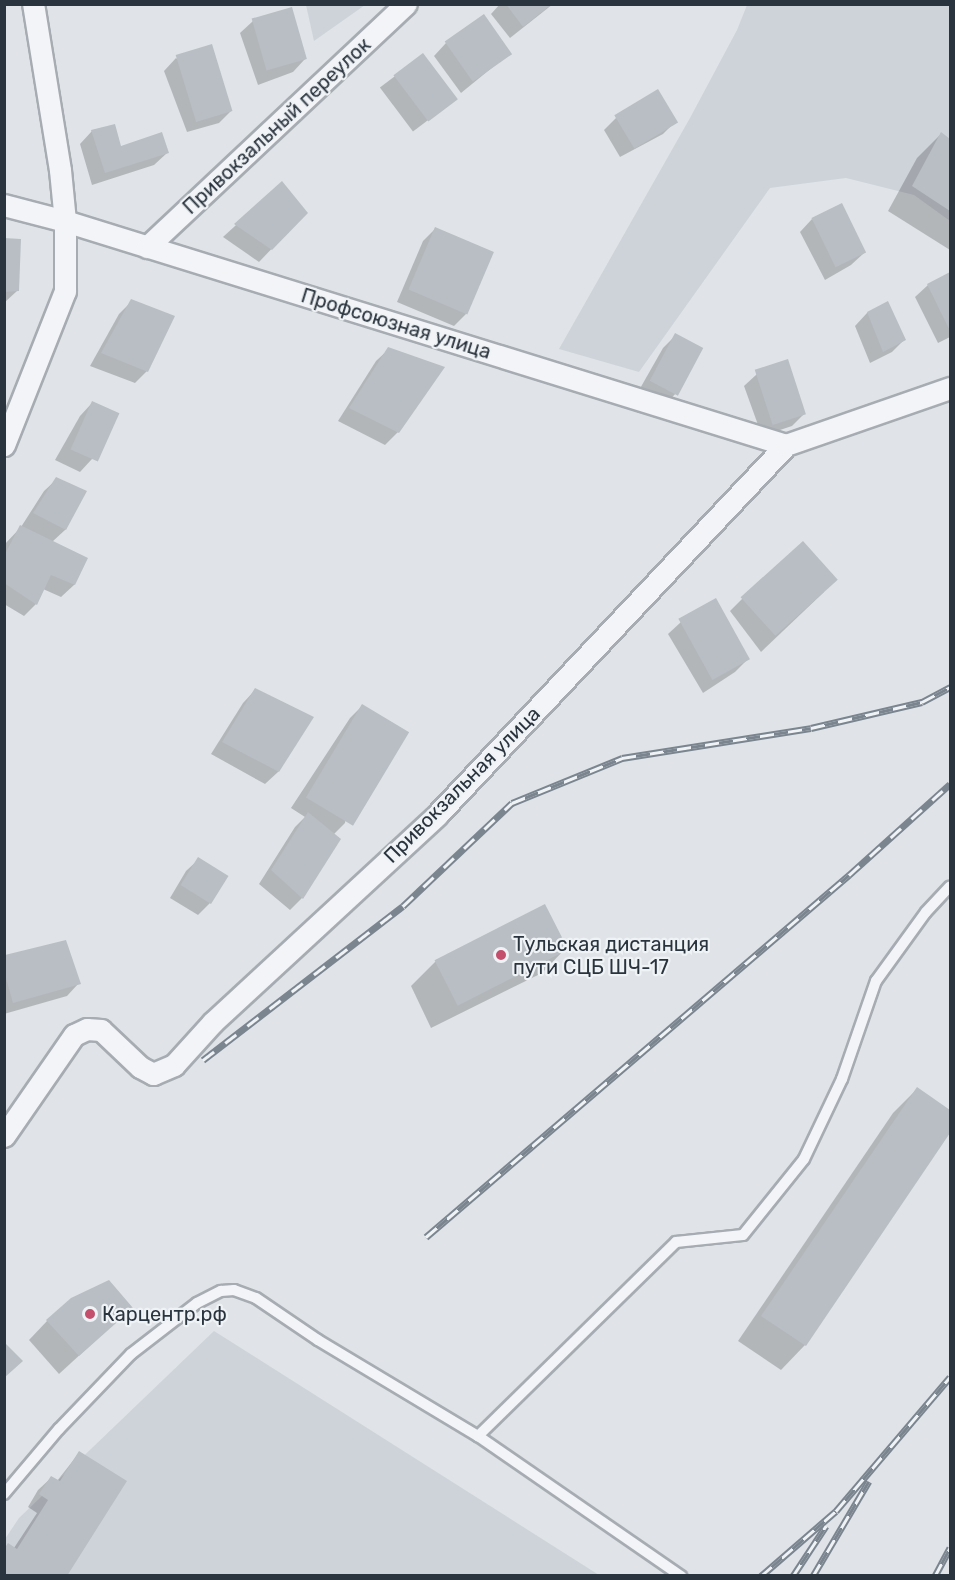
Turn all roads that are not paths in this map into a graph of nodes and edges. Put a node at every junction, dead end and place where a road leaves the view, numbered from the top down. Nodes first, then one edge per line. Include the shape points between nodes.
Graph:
1 (33, 4) edge
2 (406, 4) edge
3 (4, 205) edge
4 (65, 221) junction
5 (147, 247) junction
6 (951, 388) edge
7 (4, 445) edge
8 (786, 445) junction
9 (951, 886) edge
10 (4, 1136) edge
11 (478, 1436) junction
12 (4, 1494) edge
13 (681, 1575) edge

1 - 4 street
2 - 5 street, Привокзальный переулок
3 - 4 street, Профсоюзная улица
4 - 5 street, Профсоюзная улица
4 - 7 street via 65,291
5 - 8 street, Профсоюзная улица
6 - 8 street, Привокзальная улица
8 - 10 street, Привокзальная улица via 437,815 213,1022 174,1065 153,1074 140,1067 101,1030 87,1029 74,1035
9 - 11 lane via 926,912 876,981 842,1079 804,1159 744,1235 676,1242
11 - 12 lane via 256,1298 234,1290 221,1291 197,1303 131,1354
11 - 13 lane

